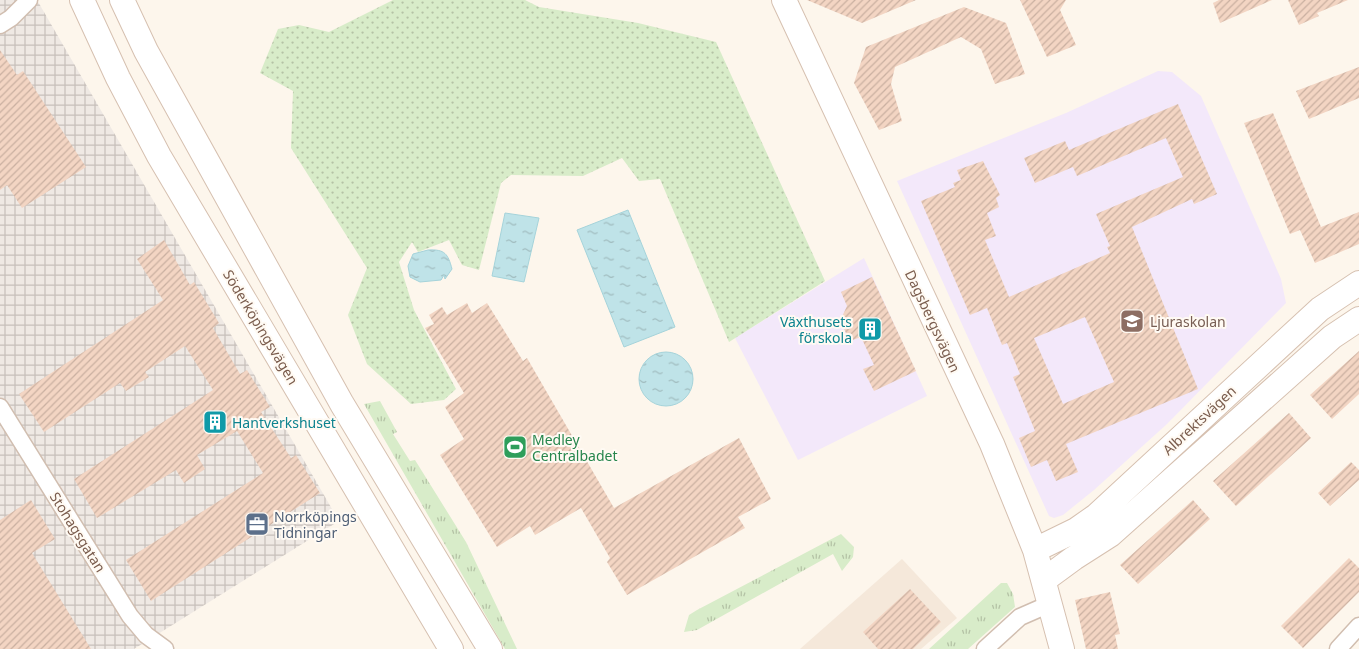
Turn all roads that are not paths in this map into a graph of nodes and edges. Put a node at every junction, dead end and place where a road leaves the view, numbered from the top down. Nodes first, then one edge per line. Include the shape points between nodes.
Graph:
1 (29, 0) edge
2 (82, 0) edge
3 (122, 0) edge
4 (784, 0) edge
5 (0, 25) edge
6 (1359, 283) edge
7 (1359, 319) edge
8 (0, 407) edge
9 (1036, 550) junction
10 (1044, 580) junction
11 (1052, 603) junction
12 (1359, 626) edge
13 (165, 649) edge
14 (451, 649) edge
15 (490, 649) edge
16 (985, 649) edge
17 (1062, 649) edge
18 (1338, 649) edge

1 - 5 street
2 - 14 main road, Söderköpingsvägen via 159,156
3 - 15 main road via 146,51 342,404
4 - 9 main road, Dagsbergsvägen via 992,444
6 - 9 main road, Albrektsvägen via 1320,309 1096,516
7 - 10 main road, Albrektsvägen via 1332,337 1110,536
8 - 13 street, Stohagsgatan via 130,616 146,636
9 - 10 main road, Dagsbergsvägen
10 - 11 main road, Dagsbergsvägen
11 - 16 street via 1020,617
11 - 17 main road, Dagsbergsvägen
12 - 18 street

